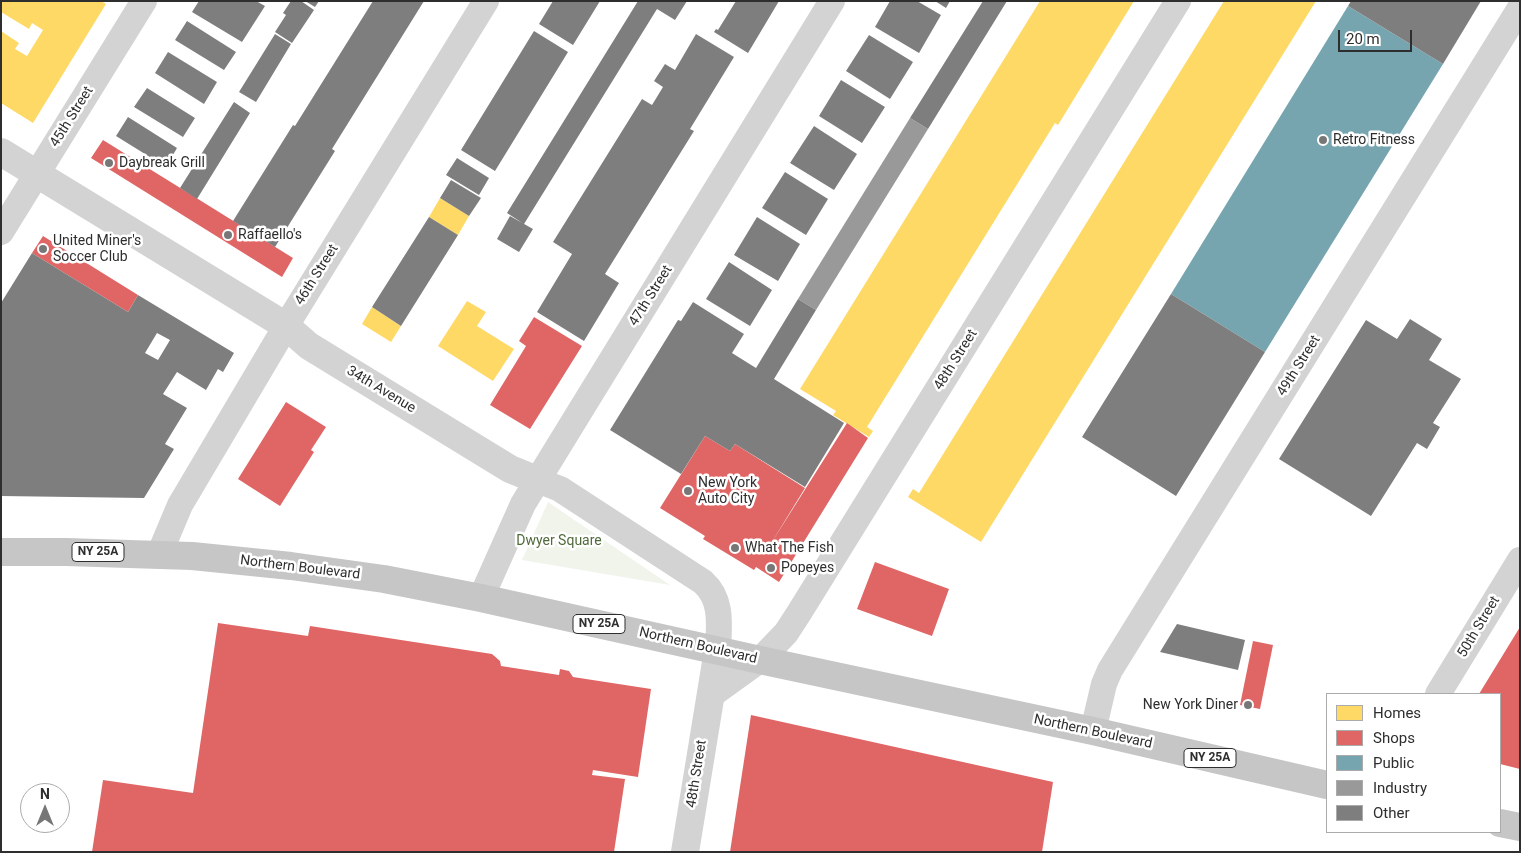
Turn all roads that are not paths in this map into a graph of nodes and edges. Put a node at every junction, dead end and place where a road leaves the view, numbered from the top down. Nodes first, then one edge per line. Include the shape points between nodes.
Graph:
1 (144, 1) edge
2 (486, 1) edge
3 (832, 1) edge
4 (1178, 1) edge
5 (1520, 8) edge
6 (1, 152) edge
7 (38, 174) junction
8 (1, 232) edge
9 (286, 326) junction
10 (537, 480) junction
11 (1, 552) edge
12 (159, 555) junction
13 (1520, 560) edge
14 (481, 598) junction
15 (718, 650) junction
16 (760, 660) junction
17 (1439, 693) edge
18 (710, 696) junction
19 (1093, 731) junction
20 (1326, 785) edge
21 (1501, 823) edge
22 (1520, 827) edge
23 (685, 852) edge

1 - 7 street, 45th Street
2 - 9 street, 46th Street
3 - 10 street, 47th Street
4 - 16 street, 48th Street via 799,613 786,633
5 - 19 street, 49th Street via 1110,670 1101,692
6 - 7 street, 34th Avenue
7 - 8 street, 45th Street
7 - 9 street, 34th Avenue
9 - 10 street, 34th Avenue via 309,346 510,469
9 - 12 street, 46th Street via 180,505
10 - 14 street, 47th Street via 518,514
10 - 15 street, 34th Avenue via 560,489 710,588 719,610
11 - 12 main road, Northern Boulevard / NY 25A
12 - 14 main road, Northern Boulevard / NY 25A via 336,572
13 - 17 street, 50th Street
14 - 15 main road, Northern Boulevard / NY 25A
15 - 16 main road, Northern Boulevard / NY 25A
15 - 18 street, 48th Street
16 - 18 street, 48th Street
16 - 19 main road, Northern Boulevard / NY 25A
18 - 23 street, 48th Street
19 - 20 main road, Northern Boulevard / NY 25A
21 - 22 main road

